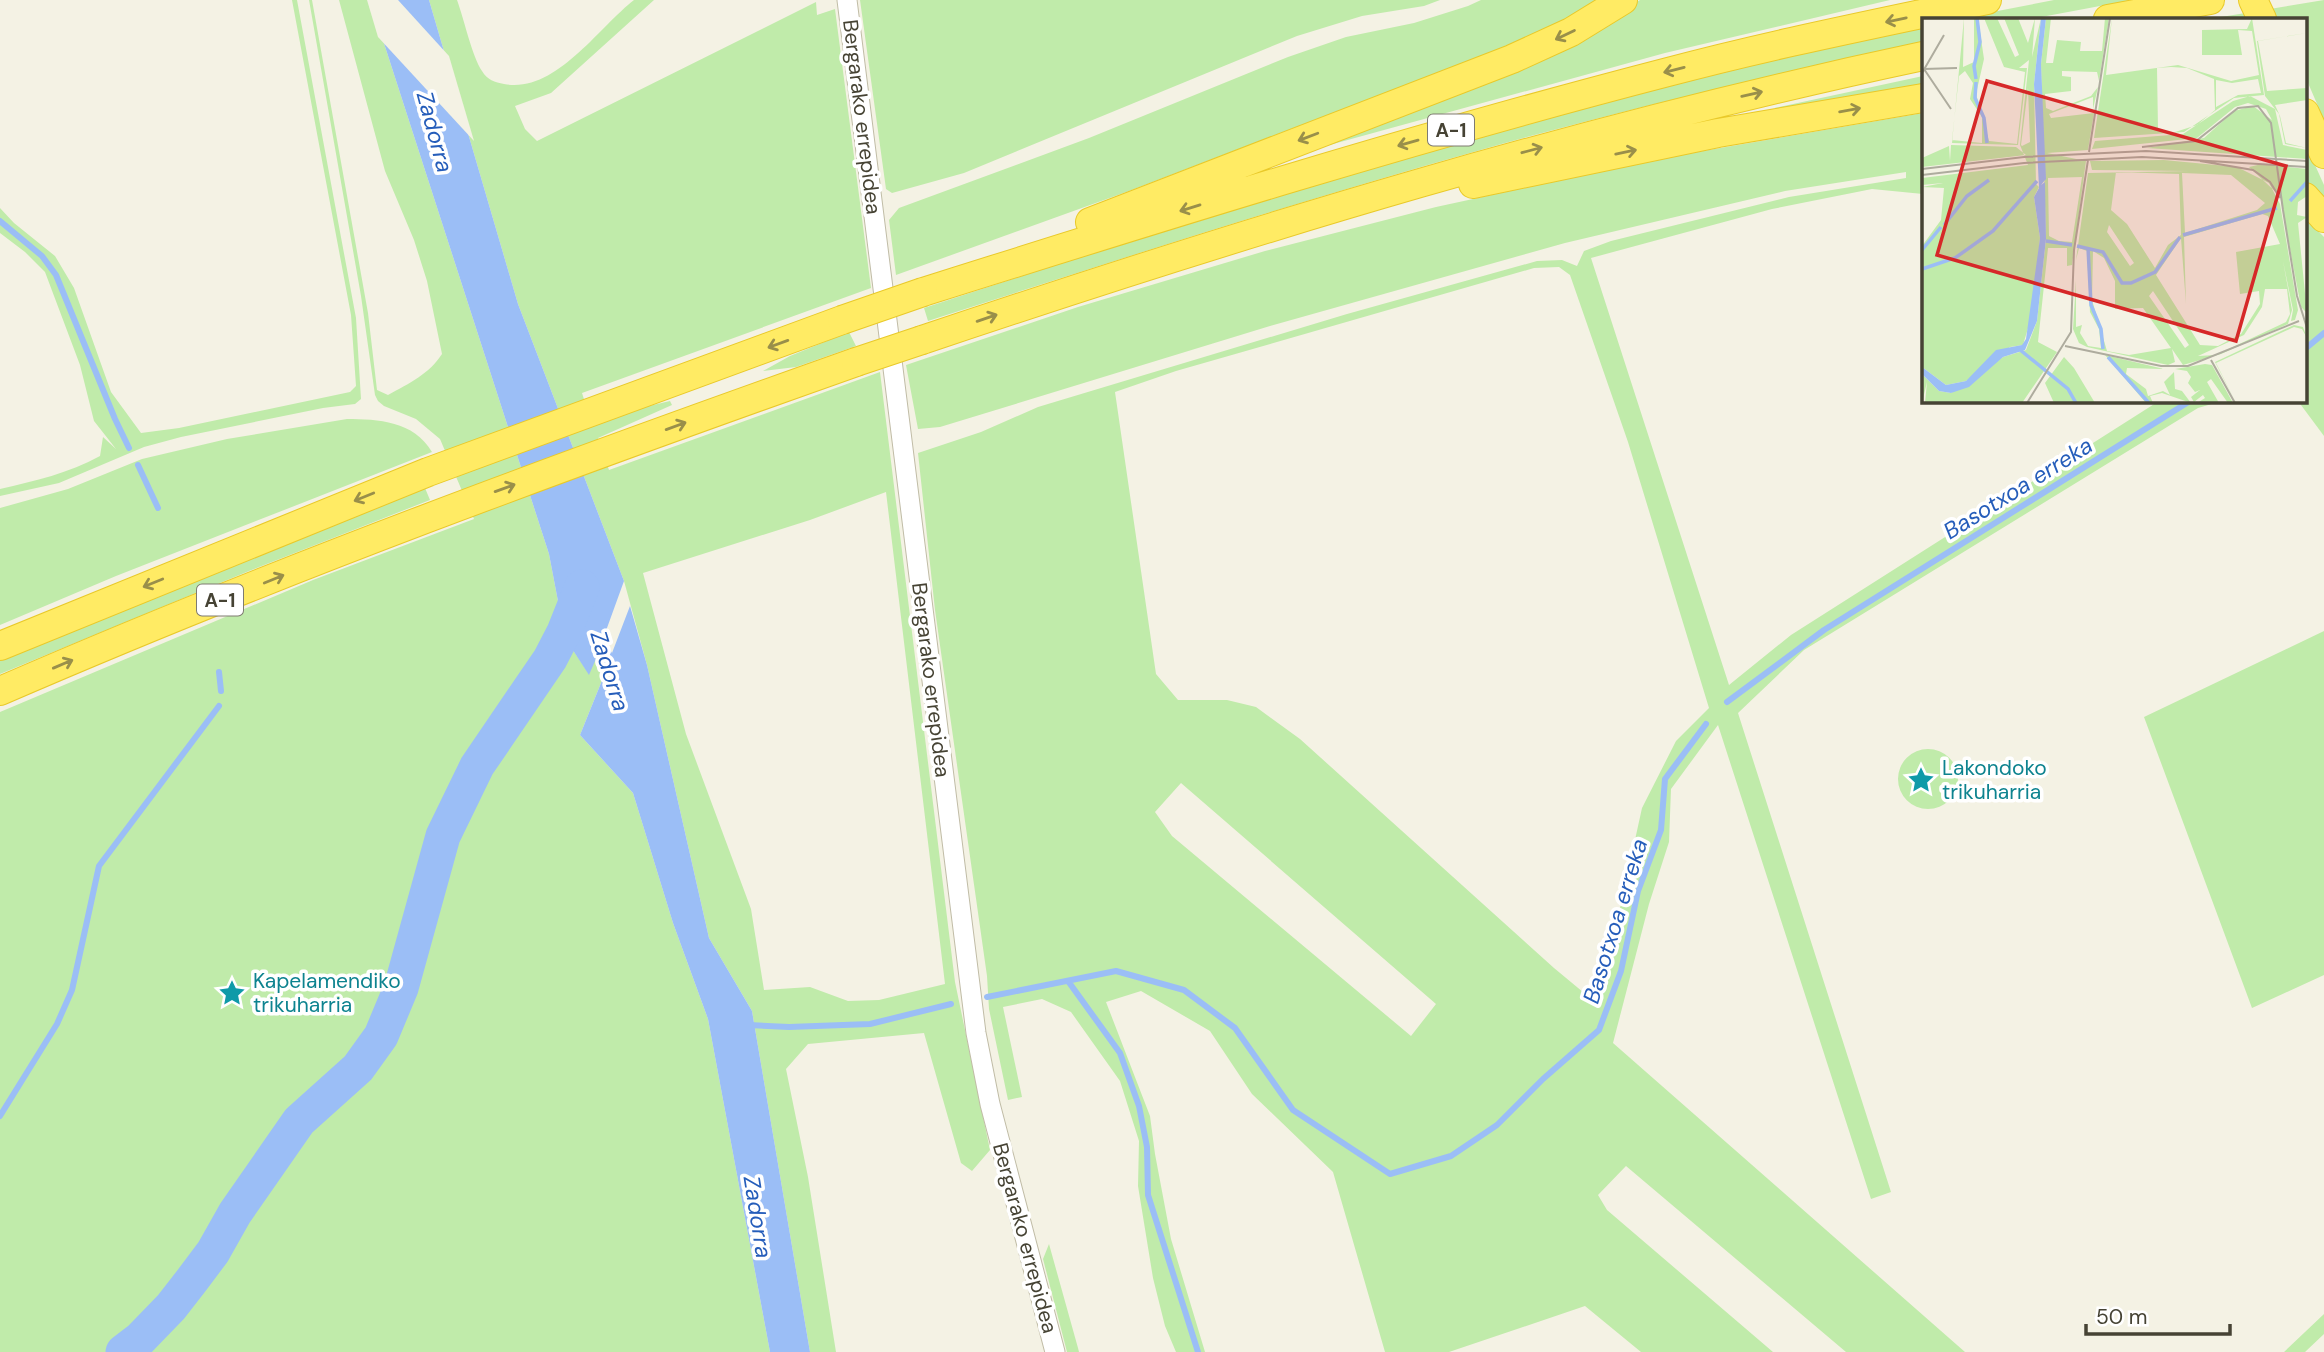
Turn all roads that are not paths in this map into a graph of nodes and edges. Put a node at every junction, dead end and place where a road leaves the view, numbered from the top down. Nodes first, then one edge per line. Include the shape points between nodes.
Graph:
1 (847, 0) edge
2 (1623, 0) edge
3 (1987, 0) edge
4 (2210, 0) edge
5 (2253, 0) edge
6 (2113, 18) edge
7 (2262, 18) edge
8 (1922, 56) edge
9 (1922, 98) edge
10 (2306, 115) edge
11 (2324, 155) edge
12 (2306, 198) edge
13 (2324, 218) edge
14 (1272, 226) junction
15 (923, 292) junction
16 (0, 646) edge
17 (0, 691) edge
18 (1055, 1352) edge

1 - 18 street, Bergarako errepidea via 976,1032 990,1104
2 -> 15 highway via 1572,32 1512,59 1088,222
3 -> 15 highway, A-1 via 1671,71 1499,117 1284,178
4 - 6 highway
5 - 7 highway
14 -> 8 highway, A-1 via 1690,108
14 -> 9 highway via 1718,133
10 - 11 highway
12 - 13 highway
17 -> 14 highway, A-1, bridge via 440,512 611,449 856,362
15 -> 16 highway, A-1, bridge via 428,472

